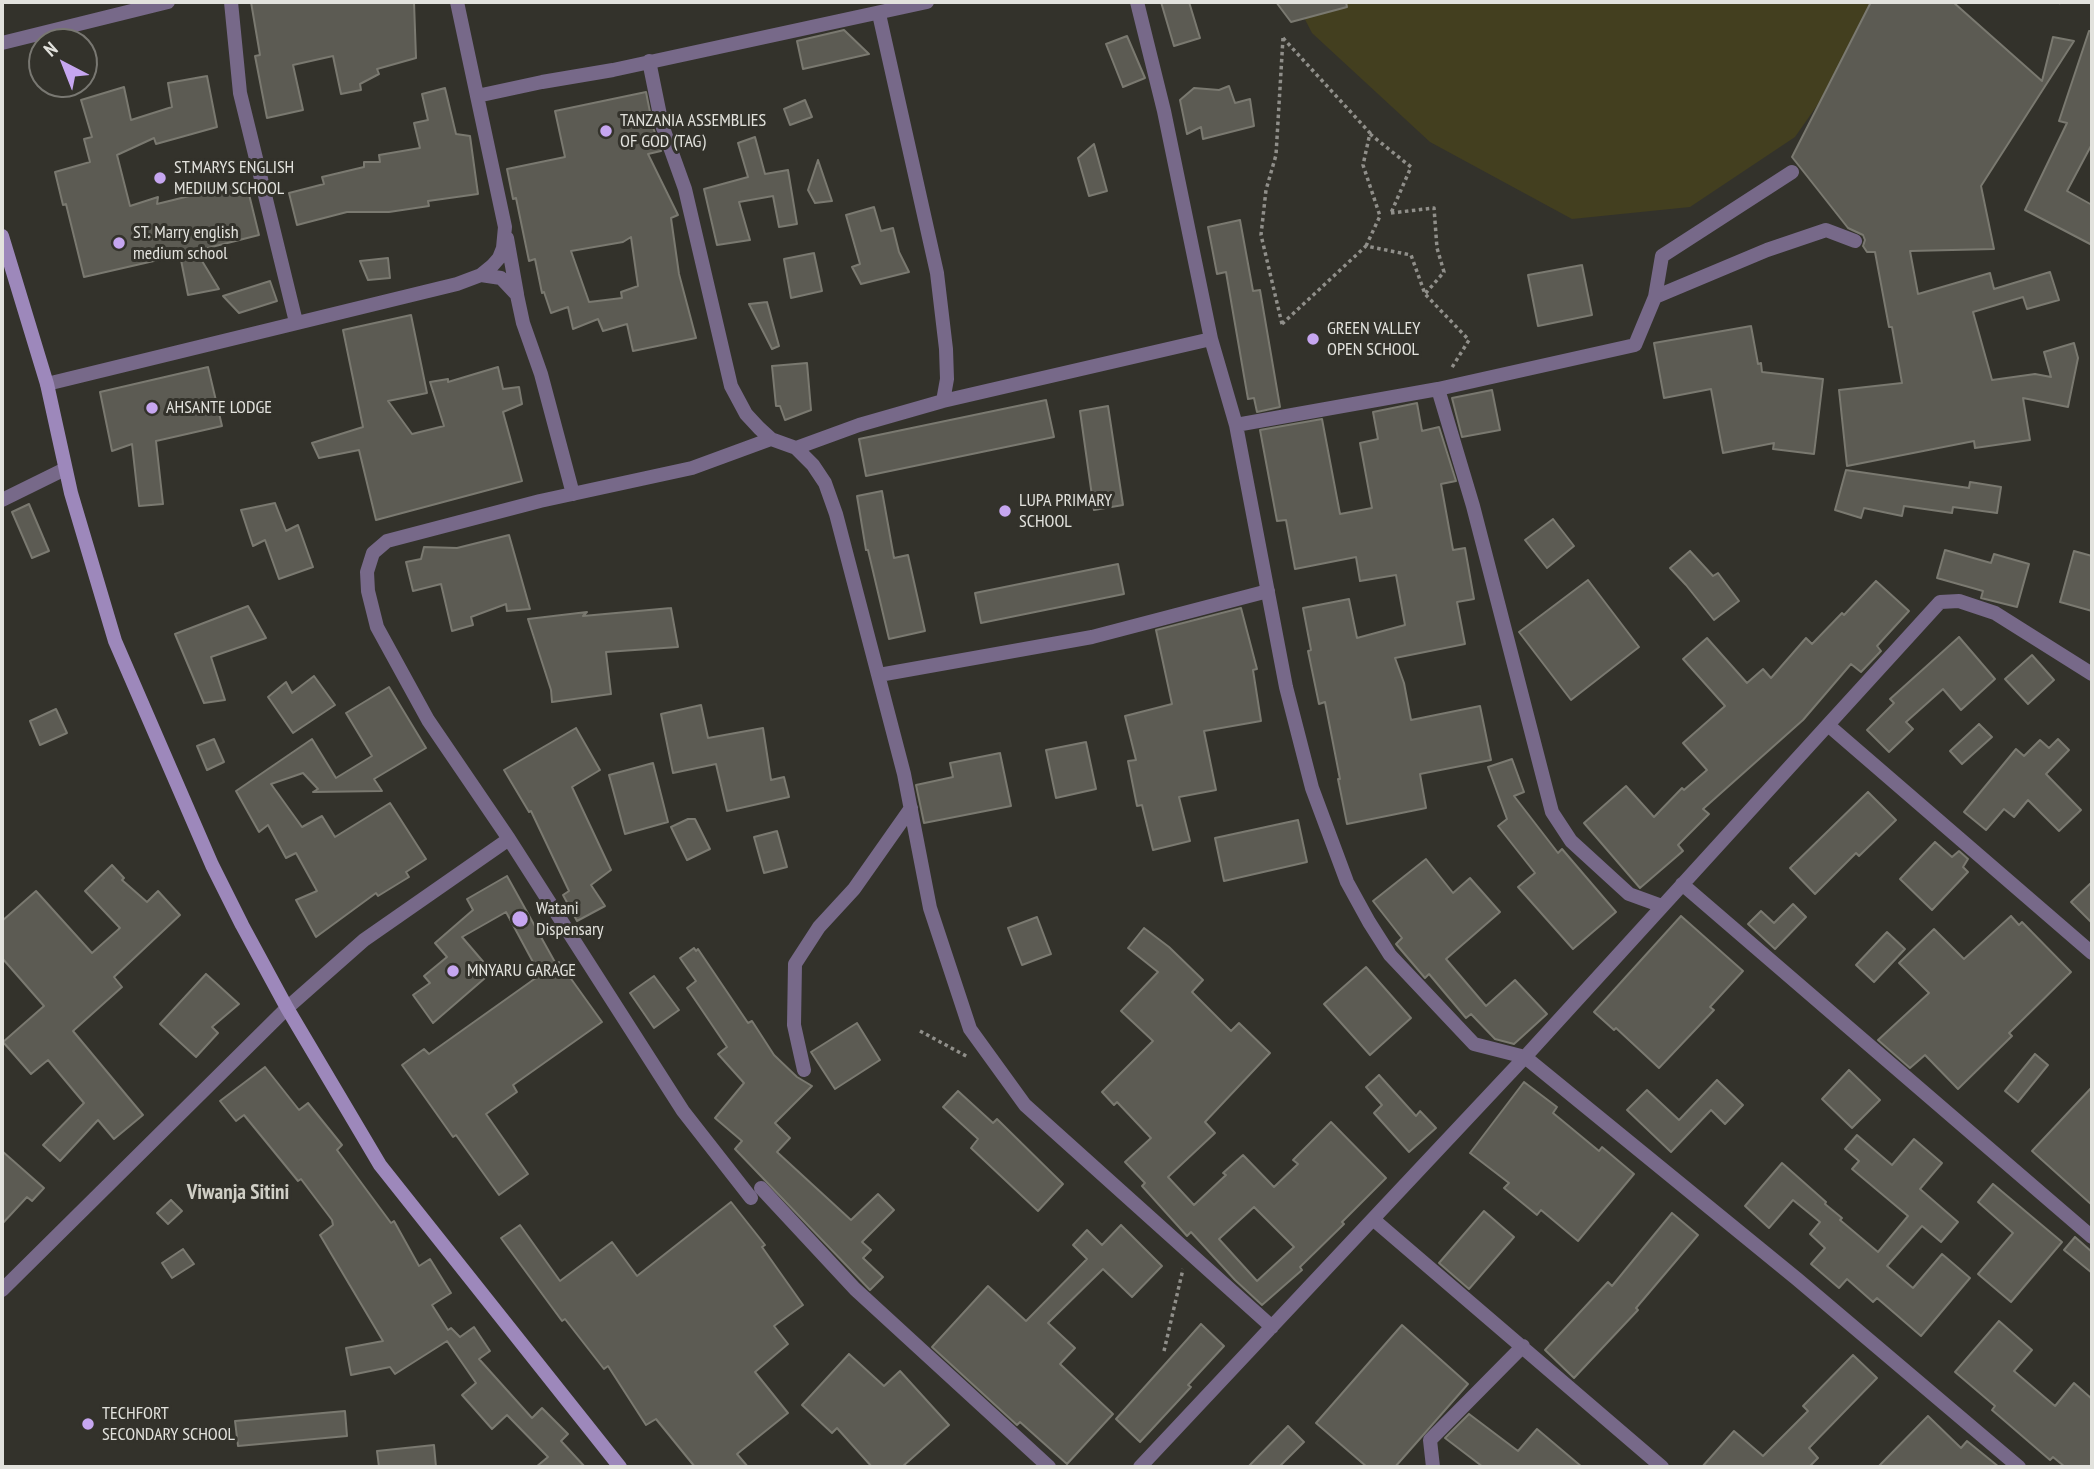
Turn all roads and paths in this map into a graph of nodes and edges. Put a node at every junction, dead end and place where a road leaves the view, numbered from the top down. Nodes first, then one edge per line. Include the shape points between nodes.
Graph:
1 (168, 2) edge
2 (231, 2) edge
3 (457, 2) edge
4 (927, 2) edge
5 (1137, 2) edge
6 (2057, 2) edge
7 (2063, 3) edge
8 (879, 14) junction
9 (2, 43) edge
10 (649, 61) junction
11 (477, 96) junction
12 (1370, 133) junction
13 (1792, 172) dead end
14 (505, 226) junction
15 (2, 236) edge
16 (1855, 241) dead end
17 (1366, 246) junction
18 (481, 275) junction
19 (1425, 294) junction
20 (517, 295) junction
21 (1655, 297) junction
22 (296, 323) junction
23 (1211, 339) junction
24 (47, 384) junction
25 (1438, 389) junction
26 (943, 401) junction
27 (1236, 425) junction
28 (771, 439) junction
29 (796, 448) junction
30 (65, 469) junction
31 (573, 494) junction
32 (2, 500) edge
33 (1268, 591) junction
34 (2092, 674) edge
35 (879, 675) junction
36 (1828, 725) junction
37 (911, 808) junction
38 (509, 839) junction
39 (1682, 884) junction
40 (1662, 906) junction
41 (2092, 953) edge
42 (287, 1008) junction
43 (920, 1031) dead end
44 (1525, 1057) junction
45 (972, 1058) dead end
46 (804, 1070) dead end
47 (1374, 1220) junction
48 (2092, 1237) edge
49 (1187, 1250) junction
50 (2, 1290) edge
51 (1272, 1327) junction
52 (1523, 1346) junction
53 (1164, 1352) dead end
54 (620, 1467) edge
55 (1049, 1467) edge
56 (1140, 1467) edge
57 (1433, 1467) edge
58 (1662, 1467) edge
59 (2019, 1467) edge

1 - 9 street
2 - 22 street via 240,93
3 - 11 street
4 - 8 street
5 - 23 street
6 - 7 path
8 - 10 street
8 - 26 street via 937,273 946,349
10 - 11 street
10 - 28 street via 662,125 685,189 731,386 746,414
11 - 14 street
12 - 17 path via 1363,165 1381,216
12 - 17 path via 1283,38 1276,155 1261,235 1282,324
12 - 19 path via 1412,167 1391,213 1434,208 1444,272
13 - 21 street via 1662,256
14 - 18 street via 499,258
14 - 20 street
15 - 24 main road
16 - 21 street via 1826,229
17 - 19 path via 1411,255
18 - 20 street via 501,278
18 - 22 street
19 - 25 path via 1469,340
20 - 31 street
21 - 25 street via 1635,345
22 - 24 street
23 - 26 street
23 - 27 street
24 - 30 main road
25 - 27 street
25 - 40 street via 1552,811 1571,841 1629,894
26 - 29 street
27 - 33 street
28 - 29 street
28 - 31 street via 692,468
29 - 35 street via 825,483
30 - 32 street
30 - 42 main road via 116,642 212,865
31 - 38 street via 387,541 373,552 367,572 377,627 396,664 435,732
33 - 35 street via 1092,637
33 - 44 street via 1311,788 1347,882 1390,955 1474,1044
34 - 36 street via 1995,612 1959,601 1940,602
35 - 37 street
36 - 39 street
36 - 41 street
37 - 46 street via 795,964 794,1025
37 - 49 street via 930,908 970,1029 1024,1105
38 - 42 street via 365,940
38 - 55 street via 682,1111 756,1193
39 - 40 street
39 - 48 street
40 - 44 street
42 - 50 street
42 - 54 main road via 380,1165
43 - 45 path
44 - 47 street
44 - 59 street
47 - 51 street
47 - 52 street
49 - 51 street
49 - 53 path
51 - 56 street
52 - 57 street via 1430,1440
52 - 58 street

